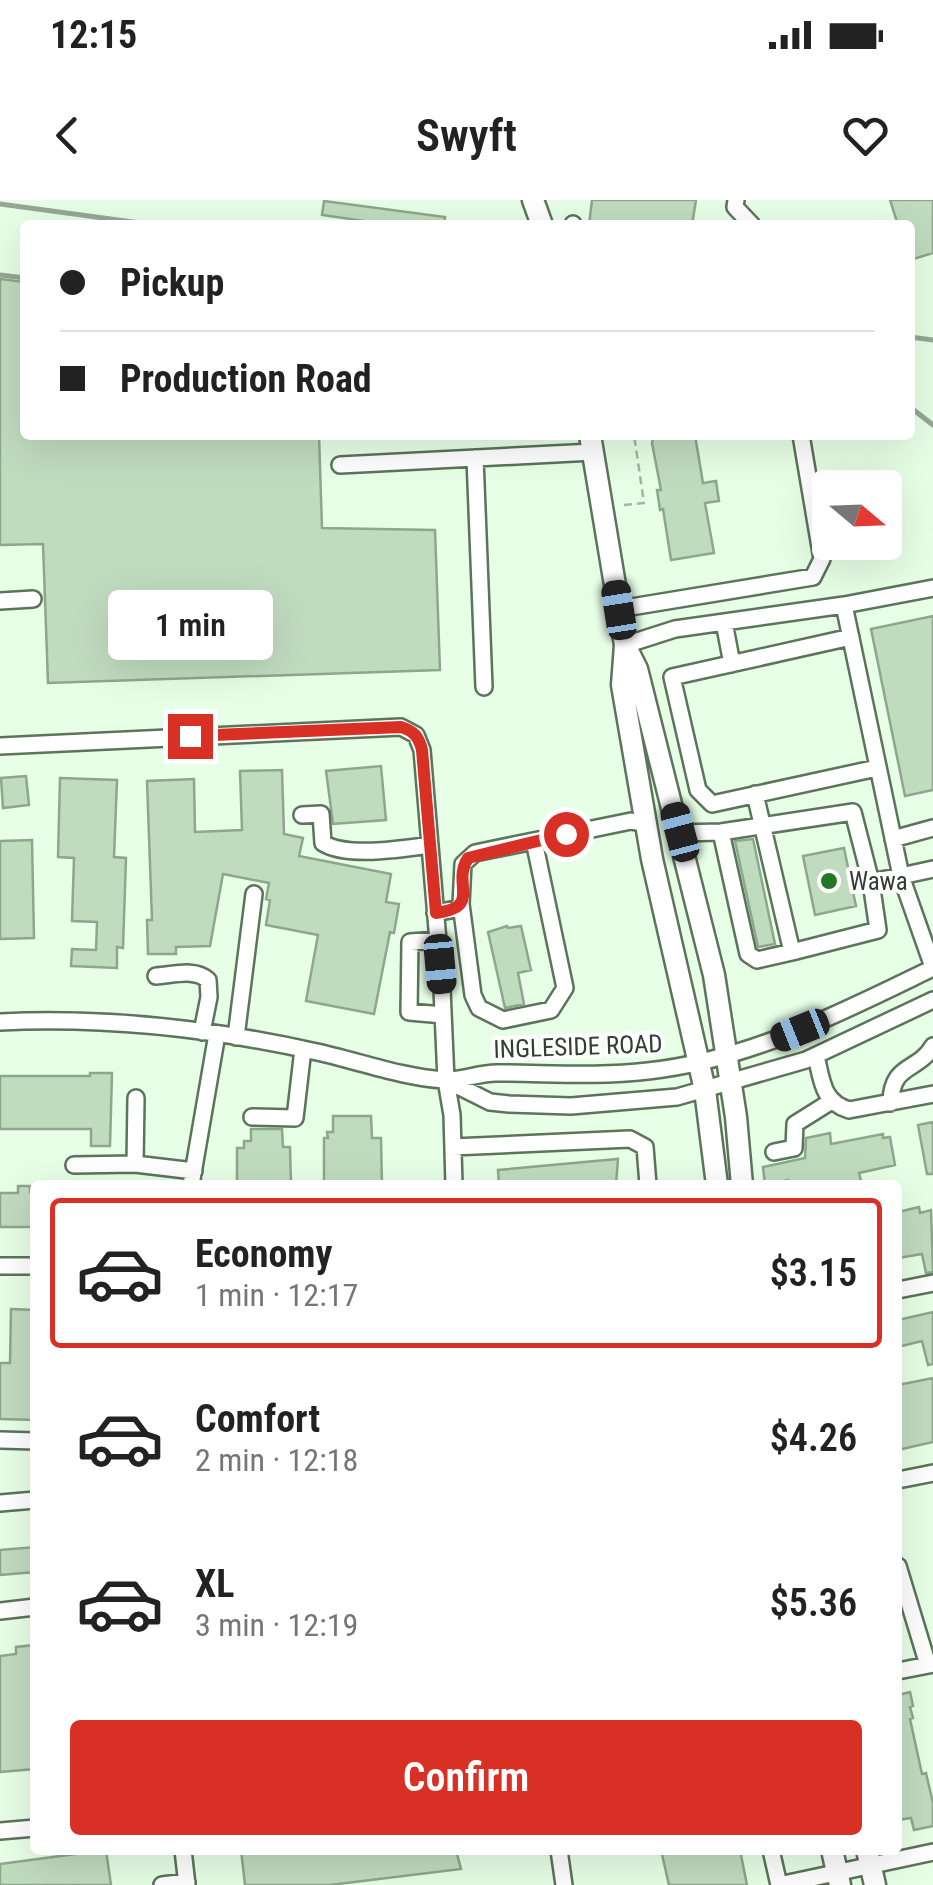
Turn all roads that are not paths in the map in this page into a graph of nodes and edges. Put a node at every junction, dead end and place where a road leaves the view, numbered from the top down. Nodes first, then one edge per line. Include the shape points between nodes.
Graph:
1 (802, 440) edge
2 (592, 444) edge
3 (476, 458) junction
4 (340, 465) dead end
5 (933, 588) edge
6 (33, 599) dead end
7 (0, 601) edge
8 (844, 605) junction
9 (619, 610) junction
10 (724, 622) junction
11 (850, 636) junction
12 (625, 645) junction
13 (732, 664) junction
14 (484, 688) dead end
15 (0, 746) edge
16 (877, 768) junction
17 (755, 794) junction
18 (302, 814) dead end
19 (646, 824) junction
20 (761, 827) junction
21 (933, 828) edge
22 (680, 832) junction
23 (720, 832) junction
24 (893, 839) junction
25 (534, 841) junction
26 (430, 845) junction
27 (933, 869) edge
28 (901, 876) junction
29 (872, 882) junction
30 (254, 894) dead end
31 (461, 904) junction
32 (436, 913) junction
33 (438, 940) junction
34 (792, 952) junction
35 (933, 967) edge
36 (156, 976) dead end
37 (932, 1003) edge
38 (443, 1015) junction
39 (0, 1022) edge
40 (210, 1033) junction
41 (236, 1037) junction
42 (933, 1046) edge
43 (303, 1049) junction
44 (728, 1054) junction
45 (816, 1056) junction
46 (699, 1061) junction
47 (446, 1080) junction
48 (732, 1083) junction
49 (705, 1090) junction
50 (933, 1094) edge
51 (136, 1098) dead end
52 (830, 1102) junction
53 (891, 1103) junction
54 (252, 1116) dead end
55 (453, 1147) junction
56 (774, 1152) dead end
57 (135, 1164) junction
58 (74, 1165) dead end
59 (192, 1178) edge
60 (454, 1180) edge
61 (648, 1180) edge
62 (716, 1180) edge
63 (742, 1180) edge
64 (0, 1266) edge
65 (30, 1266) edge
66 (933, 1283) edge
67 (902, 1289) edge
68 (0, 1440) edge
69 (30, 1441) edge
70 (933, 1473) edge
71 (902, 1479) edge
72 (30, 1501) edge
73 (0, 1504) edge
74 (902, 1578) edge
75 (30, 1608) edge
76 (0, 1611) edge
77 (931, 1664) edge
78 (902, 1670) edge
79 (30, 1828) edge
80 (0, 1831) edge
81 (933, 1852) edge
82 (184, 1855) edge
83 (559, 1855) edge
84 (772, 1855) edge
85 (871, 1867) edge
86 (838, 1879) edge
87 (187, 1883) edge
88 (162, 1885) edge
89 (564, 1885) edge
90 (779, 1885) edge

1 - 9 street via 822,559 814,576
2 - 3 street
2 - 9 main road
3 - 4 street
3 - 14 street
5 - 8 street
6 - 7 street
8 - 10 street
8 - 11 street
9 - 12 main road
10 - 12 street
10 - 13 street
11 - 13 street
11 - 16 street
12 - 19 main road via 622,684
12 - 22 main road
13 - 17 street via 672,677 698,790 712,804
15 - 26 street via 401,727 420,742
16 - 17 street
16 - 24 street
17 - 20 street
18 - 26 street via 321,814 326,847
19 - 25 street via 630,821
19 - 46 main road
20 - 23 street
20 - 29 street via 853,812
20 - 34 street
21 - 24 street
22 - 23 street
22 - 44 main road
23 - 34 street via 748,954 758,960
24 - 28 street
25 - 31 street via 468,858
25 - 31 street via 566,988 551,1010 503,1020 479,1008
26 - 32 street
27 - 28 street
28 - 29 street
28 - 35 street
29 - 34 street via 878,930
30 - 41 street
31 - 32 street
32 - 33 street
33 - 38 street
33 - 38 street via 410,942 409,1012
35 - 44 street, INGLESIDE ROAD via 824,1020
36 - 40 street via 187,973 208,980
37 - 45 street, INGLESIDE ROAD
38 - 47 street
39 - 40 street, INGLESIDE ROAD
40 - 41 street, INGLESIDE ROAD
40 - 59 street
41 - 43 street, INGLESIDE ROAD
42 - 53 street via 901,1072
43 - 47 street, INGLESIDE ROAD
43 - 54 street via 296,1118
44 - 46 street, INGLESIDE ROAD
44 - 48 main road
45 - 48 street, INGLESIDE ROAD
45 - 52 street
46 - 47 street, INGLESIDE ROAD via 606,1075 493,1073
46 - 49 main road
47 - 49 street, INGLESIDE ROAD via 490,1102 572,1106
47 - 55 street
48 - 49 street, INGLESIDE ROAD
48 - 63 main road
49 - 62 main road
50 - 53 street
51 - 57 street
52 - 53 street via 849,1110
52 - 56 street via 795,1124 794,1148
55 - 60 street
55 - 61 street via 630,1139 645,1148
57 - 58 street
57 - 59 street
64 - 65 street
66 - 67 street
68 - 69 street
70 - 71 street
72 - 73 street
74 - 77 street
75 - 76 street
77 - 78 street
79 - 80 street
81 - 85 street
82 - 87 street
83 - 89 street
84 - 90 street
85 - 86 street
86 - 90 street
87 - 88 street

